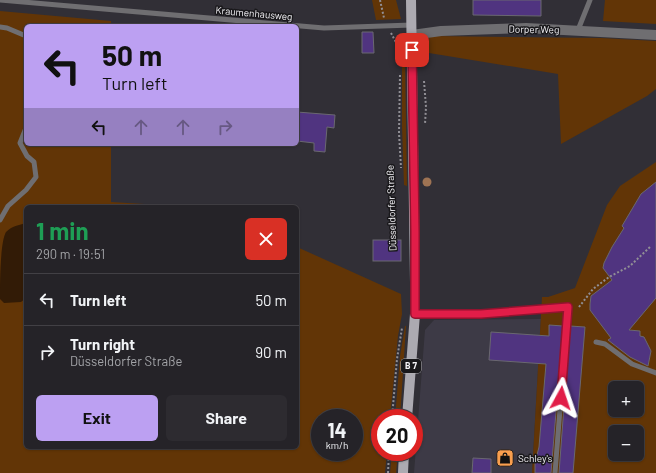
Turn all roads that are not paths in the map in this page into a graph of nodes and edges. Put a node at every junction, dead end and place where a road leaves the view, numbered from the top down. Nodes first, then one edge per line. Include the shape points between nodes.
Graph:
1 (0, 0) edge
2 (411, 0) edge
3 (590, 0) edge
4 (278, 24) edge
5 (299, 26) edge
6 (0, 27) edge
7 (412, 30) junction
8 (578, 30) junction
9 (24, 35) edge
10 (656, 35) edge
11 (24, 133) edge
12 (0, 220) edge
13 (415, 314) junction
14 (596, 342) dead end
15 (656, 372) edge
16 (408, 409) edge
17 (404, 461) edge
18 (403, 473) edge
19 (555, 473) edge

1 - 4 lane, Kraumenhausweg
2 - 7 main road, B 7
3 - 8 lane
5 - 7 lane, Kraumenhausweg via 324,28 387,26
6 - 9 lane
7 - 8 street, Dorper Weg via 425,34 441,31 526,28
7 - 13 main road, B 7
8 - 10 street, Dorper Weg
11 - 12 lane via 20,143 27,156 34,162 36,177 8,206
13 - 16 main road, B 7
13 - 19 lane via 481,314 568,307
14 - 15 lane via 604,344 632,364
17 - 18 main road

